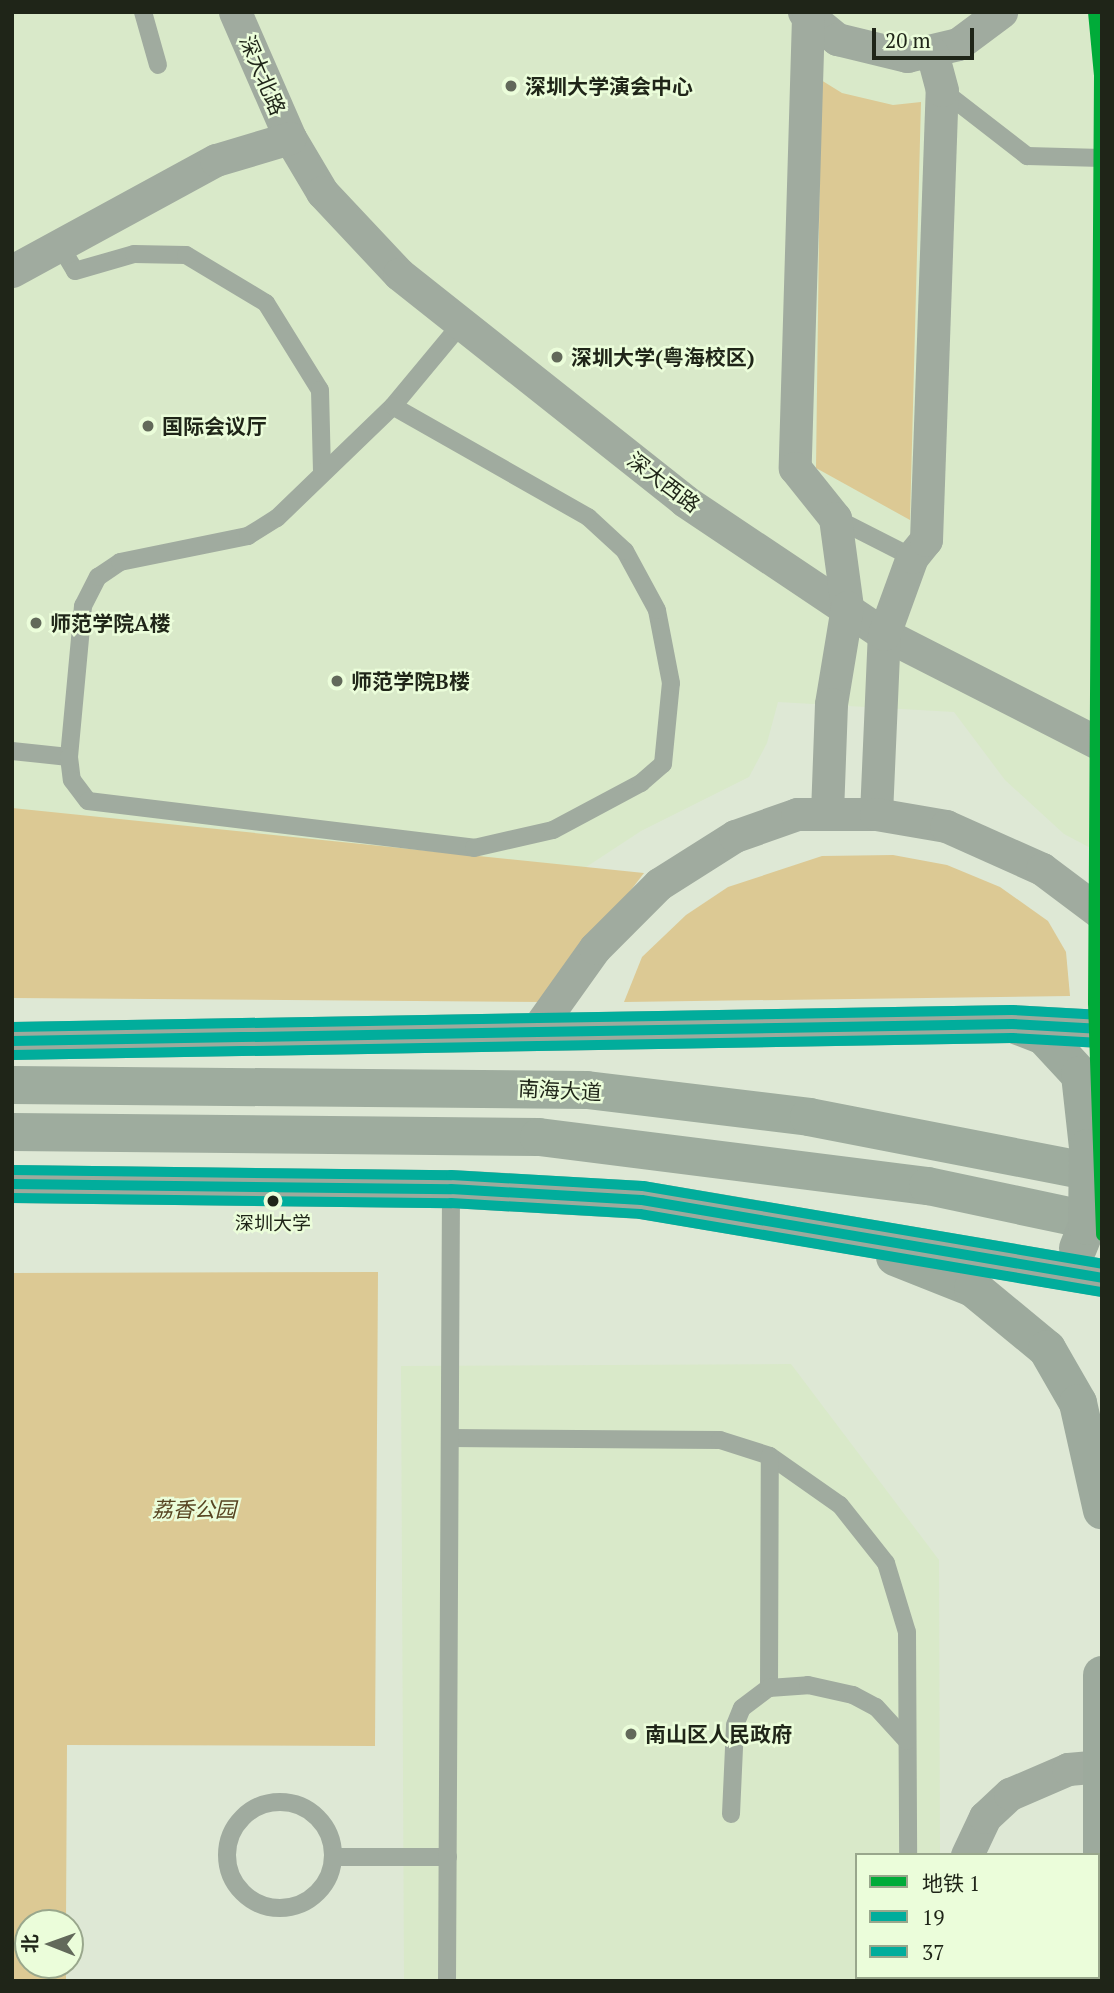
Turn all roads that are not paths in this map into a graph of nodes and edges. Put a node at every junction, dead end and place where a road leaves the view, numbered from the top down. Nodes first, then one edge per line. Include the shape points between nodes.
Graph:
1 (143, 12) edge
2 (236, 12) edge
3 (1001, 12) edge
4 (806, 15) edge
5 (932, 53) junction
6 (158, 65) dead end
7 (942, 90) junction
8 (290, 138) junction
9 (1102, 158) edge
10 (59, 244) junction
11 (12, 271) edge
12 (461, 324) junction
13 (393, 406) junction
14 (322, 470) junction
15 (835, 518) junction
16 (912, 557) junction
17 (846, 607) junction
18 (884, 634) junction
19 (1102, 745) edge
20 (12, 751) edge
21 (69, 757) junction
22 (827, 811) junction
23 (876, 814) junction
24 (1102, 914) edge
25 (1012, 1024) junction
26 (1102, 1029) edge
27 (535, 1032) junction
28 (12, 1041) edge
29 (12, 1085) edge
30 (12, 1132) edge
31 (1095, 1161) edge
32 (12, 1184) edge
33 (452, 1189) junction
34 (780, 1219) junction
35 (1090, 1235) edge
36 (1043, 1266) junction
37 (1102, 1278) edge
38 (450, 1438) junction
39 (770, 1456) junction
40 (1102, 1510) edge
41 (1102, 1675) edge
42 (769, 1688) junction
43 (907, 1741) junction
44 (1101, 1766) edge
45 (731, 1814) dead end
46 (908, 1853) edge
47 (968, 1853) edge
48 (333, 1857) junction
49 (448, 1857) junction
50 (1102, 1864) edge
51 (447, 1981) edge

1 - 6 lane
2 - 8 street, 深大北路
3 - 5 street via 967,38
4 - 5 street via 837,39 871,52
4 - 15 street via 795,468
5 - 7 street
7 - 9 lane via 1027,156
7 - 16 street via 926,540
8 - 10 street via 216,160
8 - 12 street, 深大西路 via 322,192 358,236
10 - 11 street
10 - 14 lane via 75,271 134,254 186,255 266,303 320,390
12 - 13 lane
12 - 17 street, 深大西路 via 685,500
13 - 14 lane
13 - 21 lane via 588,517 625,551 657,610 669,671 670,735 663,764 642,783 553,830 474,848 88,801 72,780
14 - 21 lane via 277,518 248,536 130,559 98,577 83,606
15 - 16 lane
15 - 17 street
16 - 18 street
17 - 18 street, 深大西路
17 - 22 street via 831,704
18 - 19 street, 深大西路
18 - 23 street
20 - 21 lane
22 - 23 street
22 - 27 street via 797,814 734,836 659,884 595,948
23 - 24 street via 981,839 1042,869
25 - 26 main road
25 - 27 main road
25 - 31 main road via 1044,1037 1080,1075
27 - 28 main road
29 - 31 main road, 南海大道 via 587,1090 808,1117
30 - 35 main road via 539,1137 928,1186
31 - 35 main road, bridge via 1087,1226
32 - 33 main road
33 - 34 main road via 642,1200
33 - 38 lane
34 - 36 main road
34 - 40 main road via 919,1265 1014,1316 1047,1349 1074,1395
35 - 36 main road
36 - 37 main road
38 - 39 lane via 694,1438
38 - 49 lane
39 - 42 lane
39 - 43 lane via 840,1505 886,1563 907,1632
41 - 44 main road
42 - 43 lane via 808,1685 853,1695 876,1707
42 - 45 lane via 742,1708 735,1725
43 - 46 lane
44 - 47 street via 1058,1772 1010,1794 985,1817
44 - 50 main road
48 - 48 lane via 319,1819 287,1802 268,1803 241,1819 227,1861 242,1892 274,1908 306,1901 321,1889
48 - 49 lane
49 - 51 lane

